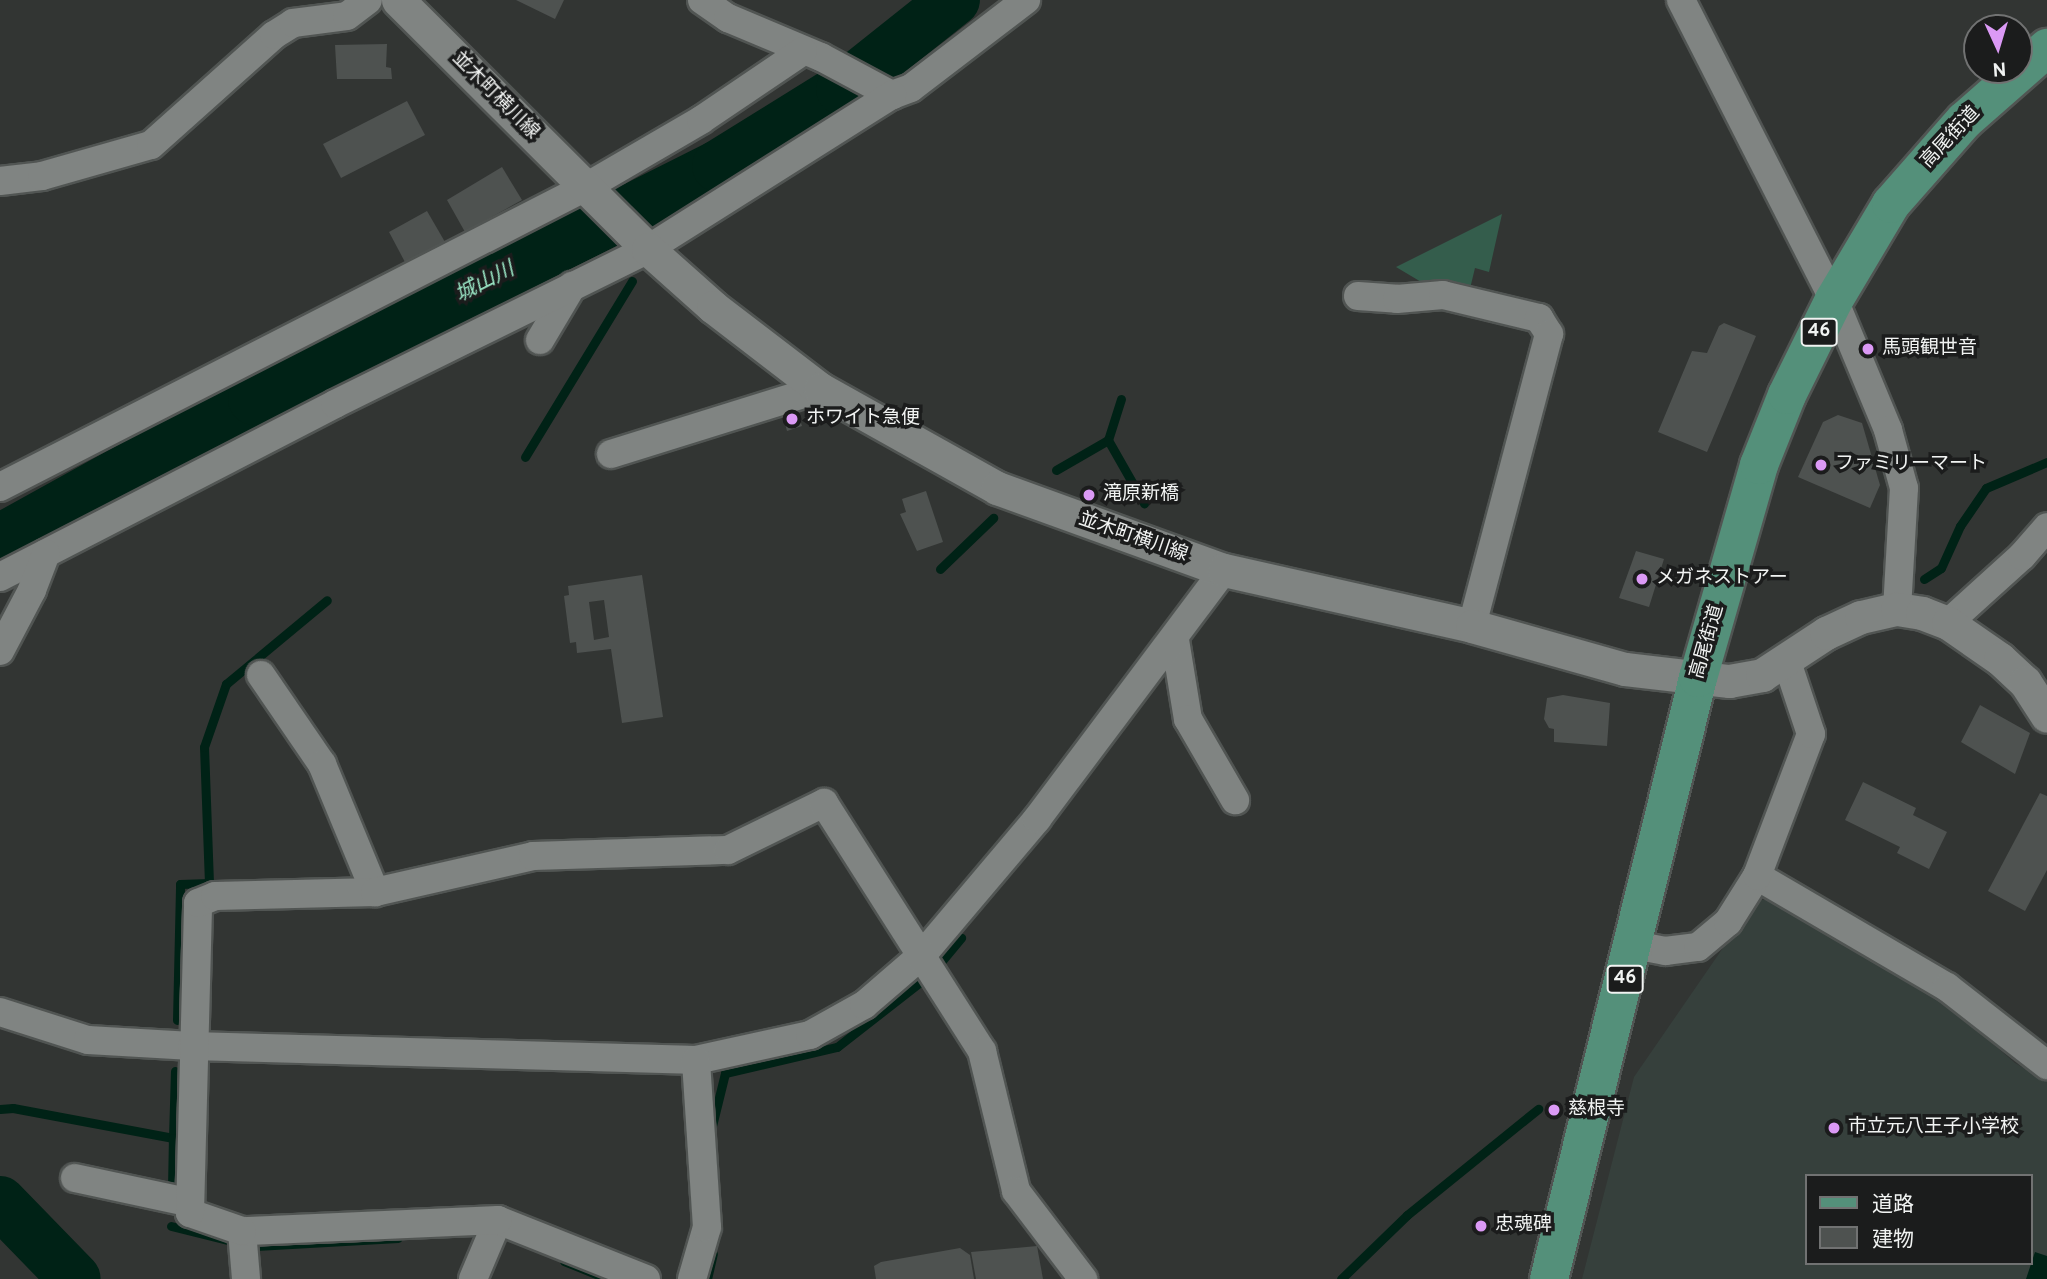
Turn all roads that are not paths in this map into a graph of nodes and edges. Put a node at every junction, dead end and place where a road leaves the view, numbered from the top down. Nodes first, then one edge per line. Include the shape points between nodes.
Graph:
1 (368, 0) edge
2 (398, 0) edge
3 (702, 0) edge
4 (1026, 0) edge
5 (1681, 0) edge
6 (2047, 48) edge
7 (812, 54) junction
8 (885, 92) junction
9 (0, 181) edge
10 (589, 190) junction
11 (644, 245) junction
12 (572, 286) junction
13 (1358, 296) dead end
14 (1835, 300) junction
15 (540, 340) dead end
16 (820, 389) junction
17 (611, 454) dead end
18 (0, 487) edge
19 (2047, 527) edge
20 (46, 554) junction
21 (1224, 570) junction
22 (0, 577) edge
23 (1897, 609) junction
24 (1948, 623) junction
25 (1472, 626) junction
26 (1175, 640) junction
27 (0, 650) edge
28 (1787, 662) junction
29 (261, 674) dead end
30 (1698, 678) junction
31 (2047, 716) edge
32 (1235, 800) dead end
33 (1757, 876) junction
34 (375, 892) junction
35 (1634, 946) junction
36 (923, 954) junction
37 (0, 1012) edge
38 (192, 1046) junction
39 (696, 1060) junction
40 (2047, 1065) edge
41 (75, 1178) dead end
42 (187, 1202) junction
43 (498, 1220) junction
44 (242, 1231) junction
45 (246, 1279) edge
46 (473, 1279) edge
47 (646, 1279) edge
48 (692, 1279) edge
49 (1083, 1279) edge
50 (1549, 1279) edge

1 - 9 street via 347,16 293,23 274,35 151,145 42,176
2 - 10 street, 並木町横川線
3 - 7 street via 728,18
4 - 8 street via 911,88
5 - 14 street
6 - 14 main road, 高尾街道 / 46 via 1964,121 1891,204
7 - 8 street
7 - 10 street
8 - 11 street
10 - 11 street
10 - 18 street
11 - 12 street
11 - 16 street, 並木町横川線 via 713,307
12 - 15 street
12 - 20 street
13 - 25 street via 1443,295 1539,318 1549,334
14 - 23 street via 1888,430 1904,488
14 - 30 main road, 高尾街道 / 46 via 1759,465
16 - 17 street
16 - 21 street, 並木町横川線 via 997,488
19 - 24 street
20 - 22 street
20 - 27 street
21 - 25 street, 並木町横川線
21 - 26 street
23 - 24 street
23 - 28 street, 並木町横川線 via 1861,617 1826,633
24 - 31 street via 2025,682
25 - 30 street, 並木町横川線 via 1625,669
26 - 32 street via 1188,719
26 - 36 street via 1037,819
28 - 30 street, 並木町横川線 via 1762,675 1729,681
28 - 33 street via 1811,734
29 - 34 street via 323,764
30 - 35 main road, 高尾街道 / 46
33 - 35 street via 1728,922 1698,947 1665,951
33 - 40 street via 1947,987
34 - 36 street via 533,856 728,850 824,803
34 - 38 street via 215,896 198,903
35 - 50 main road, 高尾街道 / 46
36 - 39 street via 864,1005 810,1035
36 - 49 street via 982,1051 1016,1191
37 - 38 street via 88,1040
38 - 39 street
38 - 42 street
39 - 48 street via 707,1227
41 - 42 street
42 - 44 street via 190,1213
43 - 44 street
43 - 46 street
43 - 47 street
44 - 45 street

